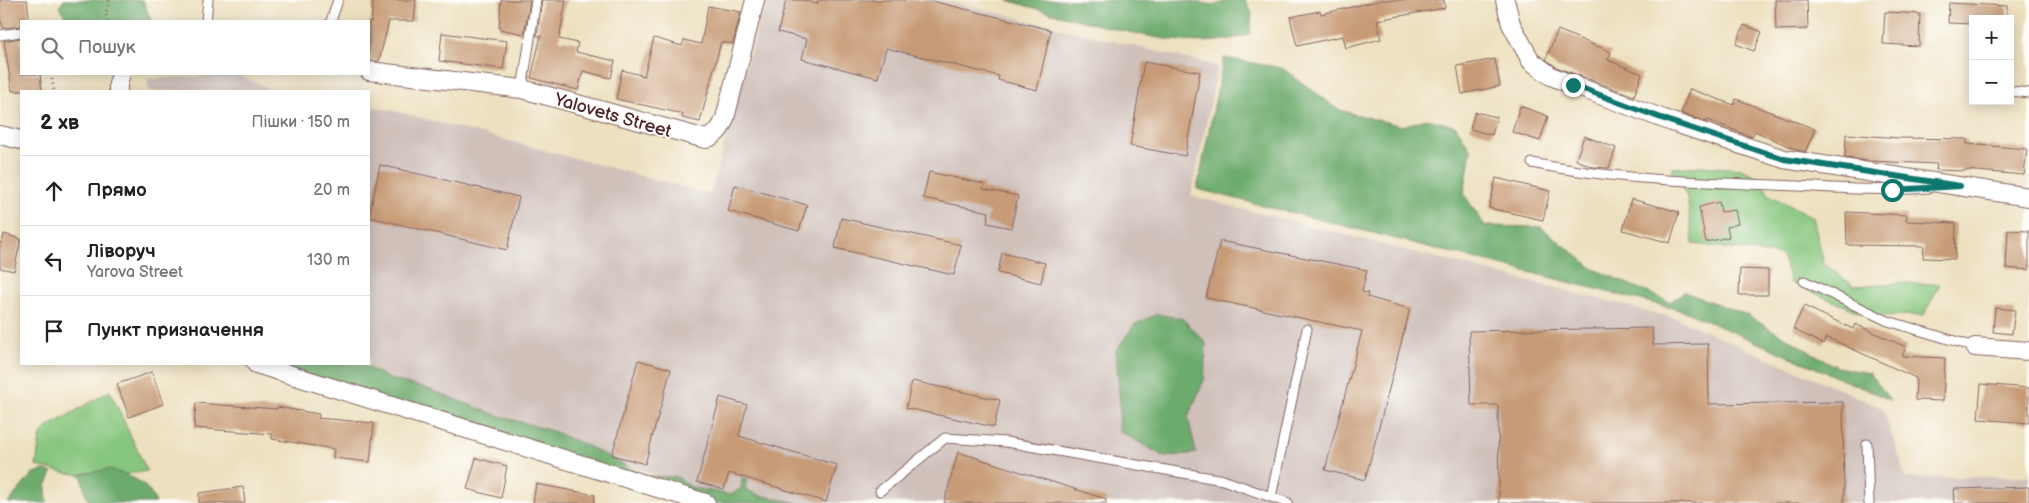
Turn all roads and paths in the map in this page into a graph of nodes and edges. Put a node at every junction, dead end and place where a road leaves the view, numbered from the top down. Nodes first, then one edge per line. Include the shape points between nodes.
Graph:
1 (109, 0) edge
2 (208, 0) edge
3 (338, 0) edge
4 (536, 0) edge
5 (755, 0) edge
6 (1505, 0) edge
7 (107, 20) edge
8 (206, 20) edge
9 (331, 20) edge
10 (20, 32) edge
11 (0, 35) edge
12 (370, 70) edge
13 (51, 75) edge
14 (121, 75) edge
15 (54, 90) edge
16 (118, 90) edge
17 (522, 90) junction
18 (2014, 91) edge
19 (2029, 93) edge
20 (0, 135) edge
21 (20, 140) edge
22 (1532, 163) dead end
23 (1960, 186) junction
24 (2029, 197) edge
25 (1804, 281) dead end
26 (1307, 328) dead end
27 (1975, 347) joint
28 (2029, 351) edge
29 (259, 365) edge
30 (1867, 444) dead end
31 (880, 491) dead end
32 (1271, 497) junction
33 (706, 503) edge
34 (1288, 503) edge
35 (1870, 503) edge

1 - 7 path
2 - 8 lane
3 - 9 lane
4 - 17 lane
5 - 17 street, Yalovets Street via 725,118 715,135 706,139
6 - 23 street via 1511,24 1531,61 1551,76 1573,85 1784,159
10 - 11 lane
12 - 17 street, Yalovets Street
13 - 15 path
14 - 16 street
18 - 19 lane
20 - 21 street
22 - 23 lane via 1628,177 1850,190
23 - 24 street
25 - 27 lane via 1888,321
26 - 32 lane
27 - 28 street
29 - 33 street
30 - 35 lane
31 - 32 lane via 945,438 1006,442 1222,480
32 - 34 lane

